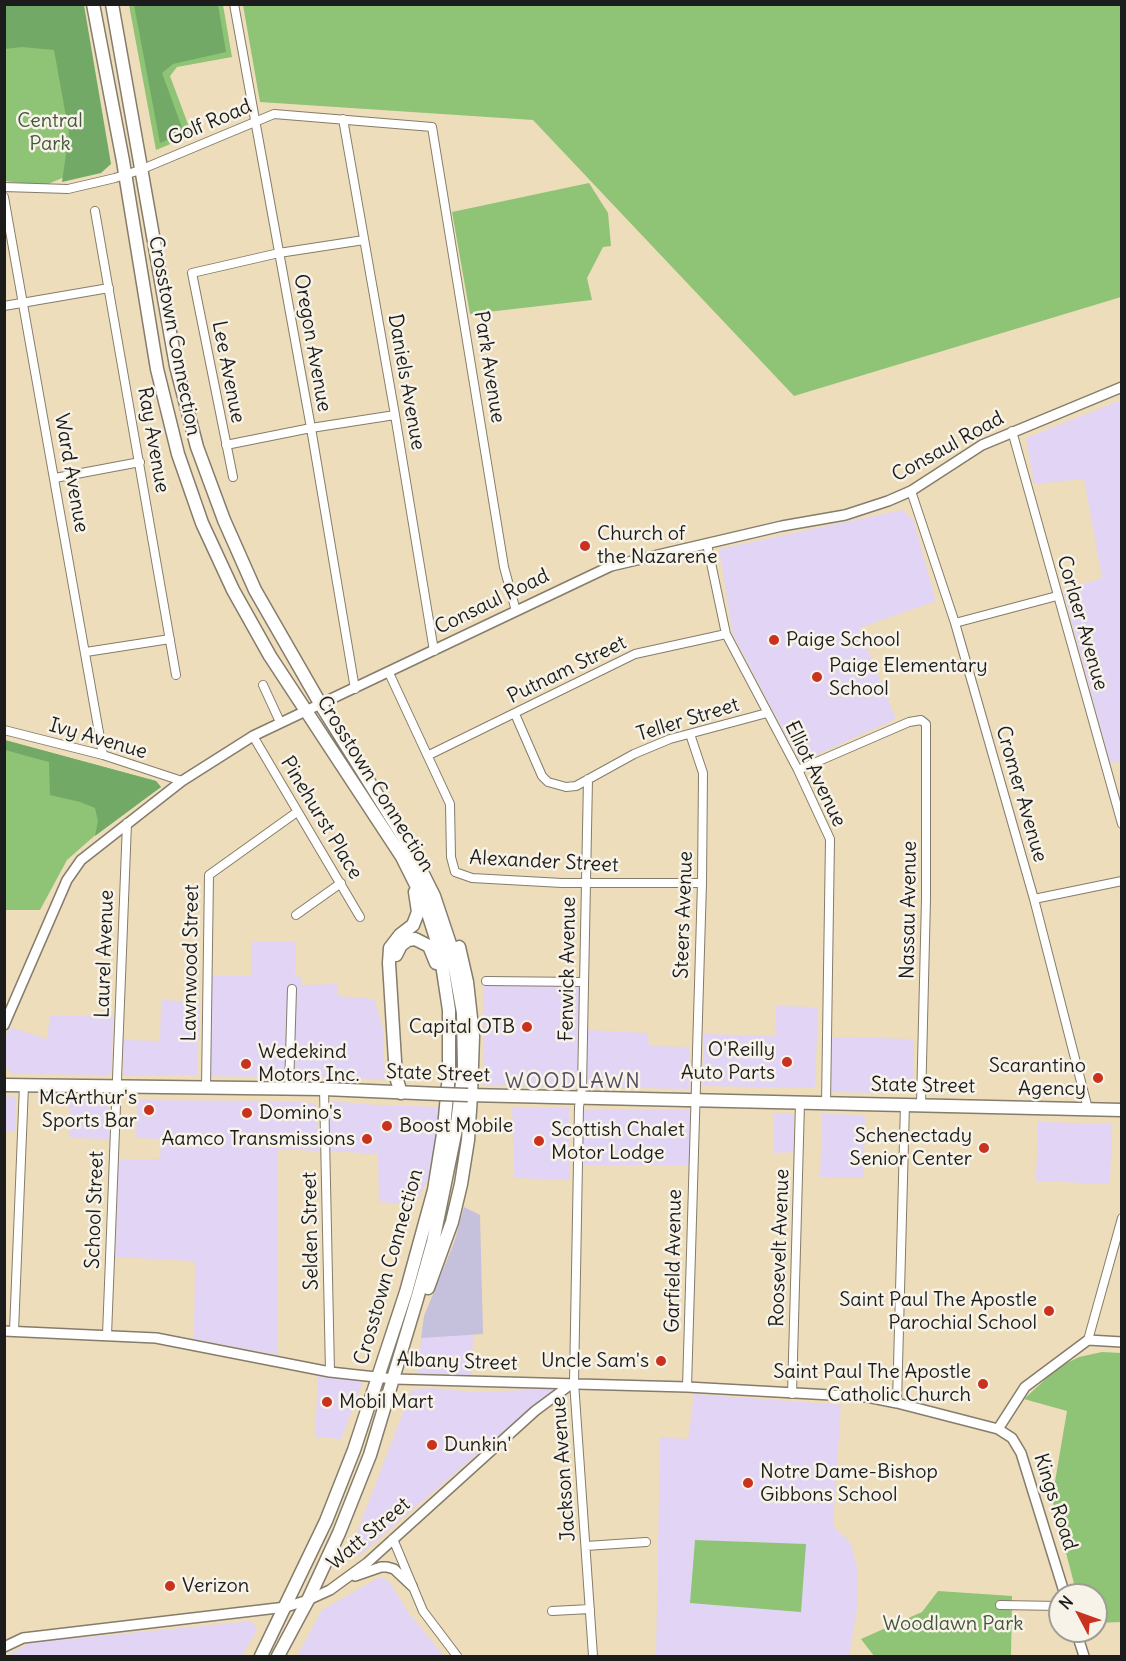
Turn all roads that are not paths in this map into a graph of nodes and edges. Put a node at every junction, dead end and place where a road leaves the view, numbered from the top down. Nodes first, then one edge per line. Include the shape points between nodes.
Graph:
1 (93, 4) edge
2 (112, 4) edge
3 (234, 4) edge
4 (343, 119) junction
5 (254, 123) junction
6 (432, 127) joint
7 (140, 170) junction
8 (124, 174) junction
9 (4, 187) edge
10 (4, 197) edge
11 (95, 211) dead end
12 (364, 240) junction
13 (279, 253) junction
14 (109, 288) junction
15 (24, 302) junction
16 (4, 306) edge
17 (1122, 387) edge
18 (395, 415) junction
19 (311, 428) junction
20 (1012, 431) junction
21 (226, 445) junction
22 (140, 462) junction
23 (233, 477) dead end
24 (55, 478) junction
25 (911, 491) junction
26 (707, 544) junction
27 (1057, 596) junction
28 (516, 611) junction
29 (955, 623) junction
30 (726, 634) junction
31 (170, 639) junction
32 (86, 651) junction
33 (434, 651) junction
34 (389, 672) junction
35 (176, 675) dead end
36 (263, 685) dead end
37 (355, 689) junction
38 (321, 705) junction
39 (306, 712) junction
40 (515, 714) junction
41 (767, 714) junction
42 (280, 723) junction
43 (4, 730) edge
44 (690, 734) junction
45 (254, 736) junction
46 (103, 755) junction
47 (429, 755) junction
48 (798, 770) junction
49 (588, 779) junction
50 (182, 781) junction
51 (297, 812) junction
52 (127, 823) junction
53 (1122, 824) edge
54 (409, 846) junction
55 (402, 857) junction
56 (1122, 881) edge
57 (341, 883) junction
58 (587, 883) junction
59 (702, 883) junction
60 (1034, 899) junction
61 (296, 915) dead end
62 (360, 917) dead end
63 (486, 981) dead end
64 (584, 982) junction
65 (445, 986) junction
66 (292, 988) dead end
67 (4, 1025) edge
68 (4, 1085) edge
69 (24, 1085) junction
70 (116, 1086) junction
71 (206, 1088) junction
72 (289, 1089) junction
73 (324, 1089) junction
74 (401, 1093) junction
75 (470, 1095) junction
76 (580, 1098) junction
77 (694, 1100) junction
78 (800, 1103) junction
79 (825, 1104) junction
80 (905, 1104) junction
81 (921, 1104) junction
82 (1088, 1109) junction
83 (1122, 1110) edge
84 (1122, 1218) edge
85 (9, 1331) edge
86 (107, 1335) junction
87 (1088, 1340) junction
88 (1122, 1342) edge
89 (399, 1362) junction
90 (330, 1372) junction
91 (379, 1376) junction
92 (394, 1379) junction
93 (574, 1382) junction
94 (687, 1387) junction
95 (792, 1394) junction
96 (897, 1403) junction
97 (998, 1429) junction
98 (393, 1539) junction
99 (646, 1542) dead end
100 (586, 1546) junction
101 (348, 1578) junction
102 (1061, 1583) edge
103 (412, 1586) junction
104 (308, 1600) junction
105 (1000, 1605) dead end
106 (1048, 1606) edge
107 (286, 1607) junction
108 (590, 1609) junction
109 (552, 1611) dead end
110 (4, 1647) edge
111 (261, 1656) edge
112 (278, 1656) edge
113 (457, 1656) edge
114 (593, 1656) edge

1 - 8 main road, Crosstown Connection
2 - 7 main road, Crosstown Connection
3 - 5 street, Oregon Avenue
4 - 5 street, Golf Road via 274,114
4 - 6 street, Golf Road
4 - 12 street, Daniels Avenue
5 - 7 street, Golf Road
5 - 13 street, Oregon Avenue
6 - 28 street, Park Avenue via 504,567
7 - 8 street, Golf Road
7 - 38 main road, Crosstown Connection via 176,366 197,447 255,590
8 - 9 street, Golf Road via 68,189
8 - 39 main road, Crosstown Connection via 157,369 178,454 202,523 233,591
10 - 15 street, Ward Avenue
11 - 14 street, Ray Avenue
12 - 13 street
12 - 18 street, Daniels Avenue
13 - 19 street, Oregon Avenue
13 - 21 street, Lee Avenue via 192,273
14 - 15 street
14 - 22 street, Ray Avenue
15 - 16 street
15 - 24 street, Ward Avenue
17 - 20 street, Consaul Road
18 - 19 street
18 - 33 street, Daniels Avenue
19 - 21 street
19 - 37 street, Oregon Avenue
20 - 25 street, Consaul Road via 982,445
20 - 27 street, Corlaer Avenue
21 - 23 street, Lee Avenue
22 - 24 street
22 - 31 street, Ray Avenue
24 - 32 street, Ward Avenue
25 - 26 street, Consaul Road via 845,515
25 - 29 street, Cromer Avenue
26 - 28 street, Consaul Road via 611,566
26 - 30 street, Elliot Avenue
27 - 29 street
27 - 53 street, Corlaer Avenue
28 - 33 street, Consaul Road
29 - 60 street, Cromer Avenue
30 - 40 street, Putnam Street via 635,654
30 - 41 street, Elliot Avenue
31 - 32 street
31 - 35 street, Ray Avenue
32 - 46 street, Ward Avenue
33 - 34 street, Consaul Road
34 - 37 street, Consaul Road
34 - 47 street, Alexander Street
36 - 42 street
37 - 38 street, Consaul Road
38 - 39 street, Consaul Road
38 - 54 main road, Crosstown Connection
39 - 42 street, Consaul Road
39 - 55 main road, Crosstown Connection
40 - 47 street, Putnam Street
40 - 49 street via 548,782 566,787
41 - 44 street, Teller Street
41 - 48 street, Elliot Avenue
42 - 45 street, Consaul Road
43 - 46 street, Ivy Avenue
44 - 49 street, Teller Street via 634,754
44 - 59 street, Steers Avenue via 703,773
45 - 50 street, Consaul Road
45 - 51 street, Pinehurst Place
46 - 50 street, Ivy Avenue
47 - 58 street, Alexander Street via 450,804 455,873 472,879
48 - 79 street, Elliot Avenue via 830,839
48 - 81 street, Nassau Avenue via 898,726 921,720 926,724
49 - 58 street, Fenwick Avenue
50 - 52 street, Consaul Road
51 - 57 street, Pinehurst Place
51 - 71 street, Lawnwood Street via 209,875
52 - 67 street, Consaul Road via 81,860 67,880
52 - 70 street, Laurel Avenue
54 - 75 main road via 436,887 460,949 472,1036
54 - 89 main road, Crosstown Connection via 434,896 451,947 463,1013 464,1066 440,1211
55 - 65 main road, Crosstown Connection via 424,901 440,951
55 - 74 main road via 418,912 413,924 390,948 396,1077
56 - 60 street
57 - 61 street
57 - 62 street, Pinehurst Place
58 - 59 street, Alexander Street
58 - 64 street, Fenwick Avenue
59 - 77 street, Steers Avenue
60 - 82 street, Cromer Avenue
63 - 64 street
64 - 76 street, Fenwick Avenue
65 - 74 main road via 429,945 415,939 401,945 394,964 404,1077
65 - 91 main road, Crosstown Connection via 449,1074 434,1190
66 - 72 street
68 - 69 main road, State Street
69 - 70 main road, State Street
69 - 85 street
70 - 71 main road, State Street
70 - 86 street, School Street
71 - 72 main road, State Street
72 - 73 main road, State Street
73 - 74 main road, State Street
73 - 90 street, Selden Street
74 - 75 main road, State Street, bridge
75 - 76 main road, State Street
75 - 89 main road via 463,1173 452,1222 413,1334
76 - 77 main road, State Street
76 - 93 street, Jackson Avenue
77 - 78 main road, State Street
77 - 94 street, Garfield Avenue
78 - 79 main road, State Street
78 - 95 street, Roosevelt Avenue
79 - 80 main road, State Street
80 - 81 main road, State Street
80 - 96 street
81 - 82 main road, State Street
82 - 83 main road, State Street
84 - 87 street
85 - 86 street, Albany Street
86 - 90 street, Albany Street via 156,1338
87 - 88 street
87 - 97 street via 1024,1387
89 - 92 main road, Crosstown Connection
90 - 91 street, Albany Street
91 - 92 street, Albany Street
91 - 107 main road, Crosstown Connection via 326,1521
92 - 93 street, Albany Street
92 - 104 main road, Crosstown Connection via 370,1455
93 - 94 street, Albany Street
93 - 98 street, Watt Street via 535,1411
93 - 100 street, Jackson Avenue
94 - 95 street, Albany Street
95 - 96 street, Albany Street via 867,1397
96 - 97 street, Albany Street
97 - 102 street, Kings Road via 1012,1438 1021,1453
98 - 101 street, Watt Street
98 - 103 street
99 - 100 street
100 - 108 street, Jackson Avenue
101 - 103 street via 387,1567
101 - 104 street, Watt Street
103 - 113 street via 423,1611
104 - 107 street, Watt Street
104 - 112 main road, Crosstown Connection
105 - 106 street
107 - 110 street, Watt Street via 23,1638
107 - 111 main road, Crosstown Connection
108 - 109 street
108 - 114 street, Jackson Avenue

